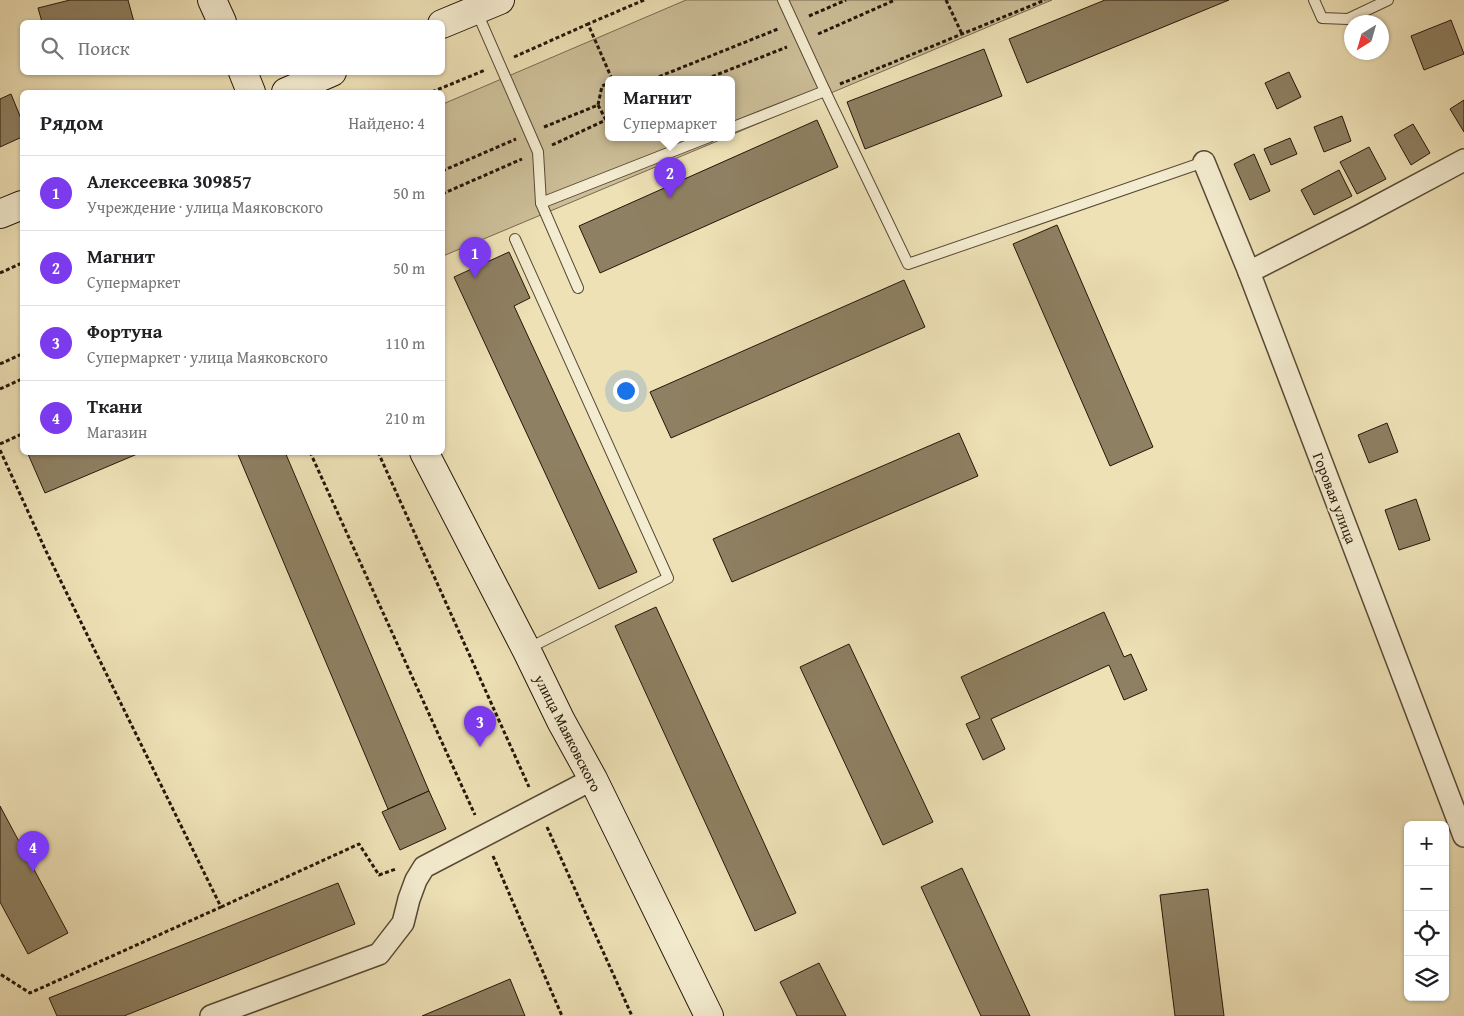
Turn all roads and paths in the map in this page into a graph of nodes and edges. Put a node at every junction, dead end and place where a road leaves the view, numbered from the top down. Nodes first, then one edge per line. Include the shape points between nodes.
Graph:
1 (212, 0) edge
2 (644, 0) edge
3 (783, 0) edge
4 (846, 0) edge
5 (895, 0) edge
6 (946, 0) edge
7 (1045, 0) edge
8 (1314, 0) edge
9 (1388, 0) edge
10 (488, 5) edge
11 (221, 20) edge
12 (793, 22) junction
13 (445, 23) edge
14 (962, 34) junction
15 (802, 40) junction
16 (244, 75) edge
17 (325, 75) edge
18 (611, 76) edge
19 (660, 76) edge
20 (713, 76) edge
21 (250, 90) edge
22 (291, 90) edge
23 (824, 91) junction
24 (598, 106) dead end
25 (605, 118) edge
26 (735, 126) edge
27 (699, 141) edge
28 (1464, 160) edge
29 (1204, 162) joint
30 (541, 204) junction
31 (20, 205) edge
32 (0, 214) edge
33 (515, 239) dead end
34 (20, 264) edge
35 (1249, 272) junction
36 (0, 273) edge
37 (578, 288) dead end
38 (20, 355) edge
39 (0, 364) edge
40 (20, 380) edge
41 (0, 389) edge
42 (20, 435) edge
43 (0, 444) edge
44 (0, 450) edge
45 (311, 455) edge
46 (379, 455) edge
47 (426, 455) edge
48 (526, 649) junction
49 (593, 779) junction
50 (538, 808) junction
51 (484, 836) junction
52 (1464, 836) edge
53 (0, 974) edge
54 (211, 1016) edge
55 (632, 1016) edge
56 (709, 1016) edge

1 - 11 street
2 - 18 path via 588,24
3 - 12 lane
4 - 12 path
5 - 15 path
6 - 14 path
7 - 14 path
8 - 9 lane via 1322,18 1348,19
10 - 13 street
10 - 30 lane via 538,152
12 - 15 lane
12 - 19 path
14 - 23 path
15 - 20 path
15 - 23 lane
16 - 21 street
17 - 22 street
23 - 26 lane
23 - 29 lane via 908,264
24 - 25 path
27 - 30 lane
28 - 35 street
29 - 35 street, Горовая улица
30 - 37 lane
31 - 32 street
33 - 48 lane via 668,578
34 - 36 path
35 - 52 street, Горовая улица
38 - 39 path
40 - 41 path
42 - 43 path
44 - 53 path via 45,549 221,907 30,993
45 - 51 path
46 - 50 path
47 - 48 street, улица Маяковского
48 - 49 street, улица Маяковского
49 - 50 street
49 - 56 street, улица Маяковского
50 - 51 street
50 - 55 path
51 - 54 street via 424,867 416,880 403,923 379,954

